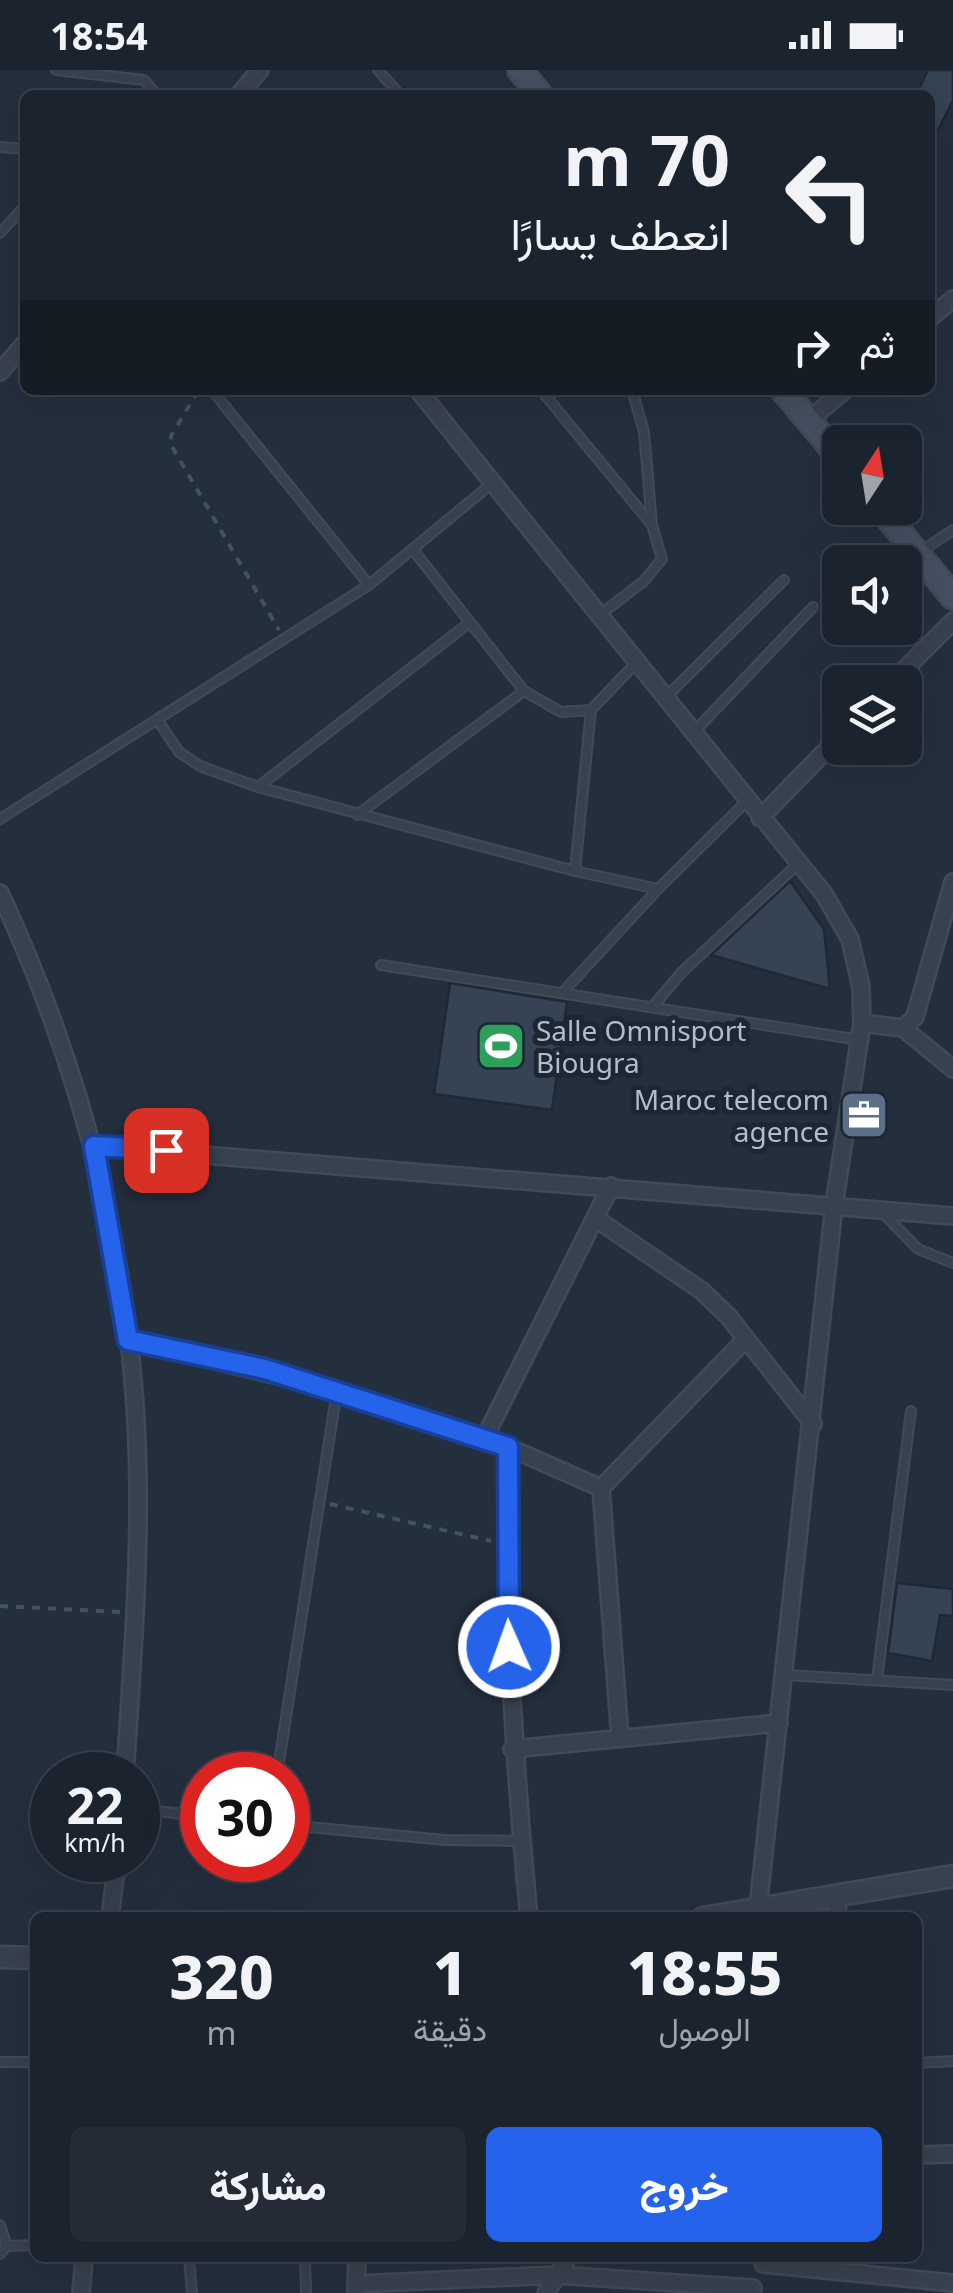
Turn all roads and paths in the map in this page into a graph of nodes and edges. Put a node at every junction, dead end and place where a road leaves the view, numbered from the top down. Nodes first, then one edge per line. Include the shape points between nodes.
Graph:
1 (56, 70) edge
2 (260, 70) edge
3 (378, 70) edge
4 (144, 75) edge
5 (243, 90) edge
6 (396, 90) edge
7 (20, 211) edge
8 (0, 232) edge
9 (20, 347) edge
10 (1, 367) edge
11 (196, 395) edge
12 (216, 395) edge
13 (422, 395) edge
14 (545, 395) edge
15 (633, 395) edge
16 (788, 395) edge
17 (839, 395) edge
18 (809, 420) junction
19 (822, 436) edge
20 (490, 485) junction
21 (652, 525) junction
22 (894, 525) edge
23 (953, 530) edge
24 (911, 545) edge
25 (414, 551) junction
26 (922, 551) edge
27 (922, 559) edge
28 (784, 580) dead end
29 (368, 585) junction
30 (953, 597) edge
31 (814, 607) dead end
32 (601, 614) junction
33 (953, 621) edge
34 (468, 623) junction
35 (284, 638) junction
36 (635, 664) junction
37 (909, 665) edge
38 (524, 691) junction
39 (665, 698) junction
40 (591, 710) junction
41 (160, 722) junction
42 (692, 734) junction
43 (822, 754) edge
44 (258, 787) junction
45 (747, 801) junction
46 (357, 815) junction
47 (760, 818) junction
48 (0, 819) edge
49 (800, 863) junction
50 (575, 871) junction
51 (953, 882) edge
52 (658, 889) junction
53 (0, 893) edge
54 (380, 965) dead end
55 (562, 993) junction
56 (654, 1004) junction
57 (862, 1022) junction
58 (903, 1028) junction
59 (860, 1040) junction
60 (953, 1069) edge
61 (94, 1146) junction
62 (611, 1186) junction
63 (834, 1206) junction
64 (880, 1210) junction
65 (953, 1216) edge
66 (595, 1218) junction
67 (953, 1263) edge
68 (746, 1339) junction
69 (128, 1340) junction
70 (337, 1390) junction
71 (912, 1411) dead end
72 (812, 1424) junction
73 (486, 1437) junction
74 (508, 1447) junction
75 (601, 1488) junction
76 (320, 1502) junction
77 (505, 1544) junction
78 (0, 1606) edge
79 (136, 1613) junction
80 (786, 1675) junction
81 (877, 1680) junction
82 (953, 1686) edge
83 (778, 1723) junction
84 (620, 1738) junction
85 (512, 1749) junction
86 (127, 1752) edge
87 (281, 1752) edge
88 (310, 1827) edge
89 (522, 1841) junction
90 (950, 1877) edge
91 (114, 1882) edge
92 (838, 1895) junction
93 (111, 1912) edge
94 (528, 1912) edge
95 (758, 1912) edge
96 (762, 1912) edge
97 (837, 1912) edge
98 (0, 1956) edge
99 (30, 1958) edge
100 (953, 2060) edge
101 (0, 2062) edge
102 (30, 2062) edge
103 (922, 2063) edge
104 (953, 2154) edge
105 (922, 2156) edge
106 (0, 2225) edge
107 (30, 2245) edge
108 (3, 2250) edge
109 (84, 2262) edge
110 (189, 2262) edge
111 (306, 2262) edge
112 (356, 2262) edge
113 (565, 2262) edge
114 (764, 2262) edge
115 (773, 2262) edge
116 (556, 2275) junction
117 (953, 2283) edge
118 (356, 2288) edge
119 (752, 2290) edge
120 (81, 2293) edge
121 (192, 2293) edge
122 (306, 2293) edge
123 (546, 2293) edge

1 - 4 lane
2 - 5 street
3 - 6 lane
7 - 8 lane
9 - 10 street
11 - 35 path via 171,445
12 - 29 lane
13 - 20 street
14 - 21 lane
15 - 21 lane via 644,432
16 - 18 main road
17 - 18 street
18 - 19 main road
20 - 25 lane
20 - 32 street
21 - 32 lane via 662,552 659,567
22 - 24 main road
23 - 26 lane
25 - 29 lane
25 - 34 lane
27 - 30 main road
28 - 39 lane
29 - 35 lane
31 - 42 lane
32 - 36 street
33 - 37 street
34 - 38 lane
34 - 44 lane
35 - 41 lane
36 - 39 street
36 - 40 lane
38 - 40 lane via 562,712
38 - 46 lane
39 - 42 street
40 - 50 lane
41 - 44 lane via 179,752 200,766
41 - 48 lane
42 - 45 street
43 - 47 street
44 - 46 lane
45 - 47 street
45 - 52 lane
46 - 50 lane
47 - 49 street
49 - 56 lane
49 - 57 street via 850,939 862,987
50 - 52 lane
51 - 58 street via 915,1017
52 - 55 lane
53 - 61 street via 67,1056
54 - 55 lane
55 - 56 lane
56 - 59 lane
57 - 58 street
57 - 59 street
58 - 60 street
59 - 63 street
61 - 62 street
61 - 69 street
62 - 63 street
62 - 66 street
63 - 64 street
63 - 72 street
64 - 65 street
64 - 67 lane via 918,1249
66 - 68 street via 702,1290
66 - 73 street
68 - 72 street
68 - 75 street
69 - 70 street
69 - 79 street via 138,1483
70 - 73 street
70 - 76 lane
71 - 81 lane
72 - 80 street
73 - 74 street
74 - 75 street
74 - 77 street
75 - 84 street
76 - 77 path
76 - 87 lane
77 - 85 street
78 - 79 path
79 - 86 street
80 - 81 lane
80 - 83 street
81 - 82 lane
83 - 84 street
83 - 95 street
84 - 85 street
85 - 89 street
88 - 89 lane
89 - 94 street
90 - 92 street
91 - 93 street
92 - 96 street
92 - 97 street
98 - 99 street
100 - 103 lane
101 - 102 lane
104 - 105 street
106 - 108 lane
107 - 108 lane
109 - 120 street
110 - 121 lane
111 - 122 lane
112 - 118 street
113 - 116 street
114 - 119 street
115 - 117 street
116 - 118 street
116 - 119 street
116 - 123 street

